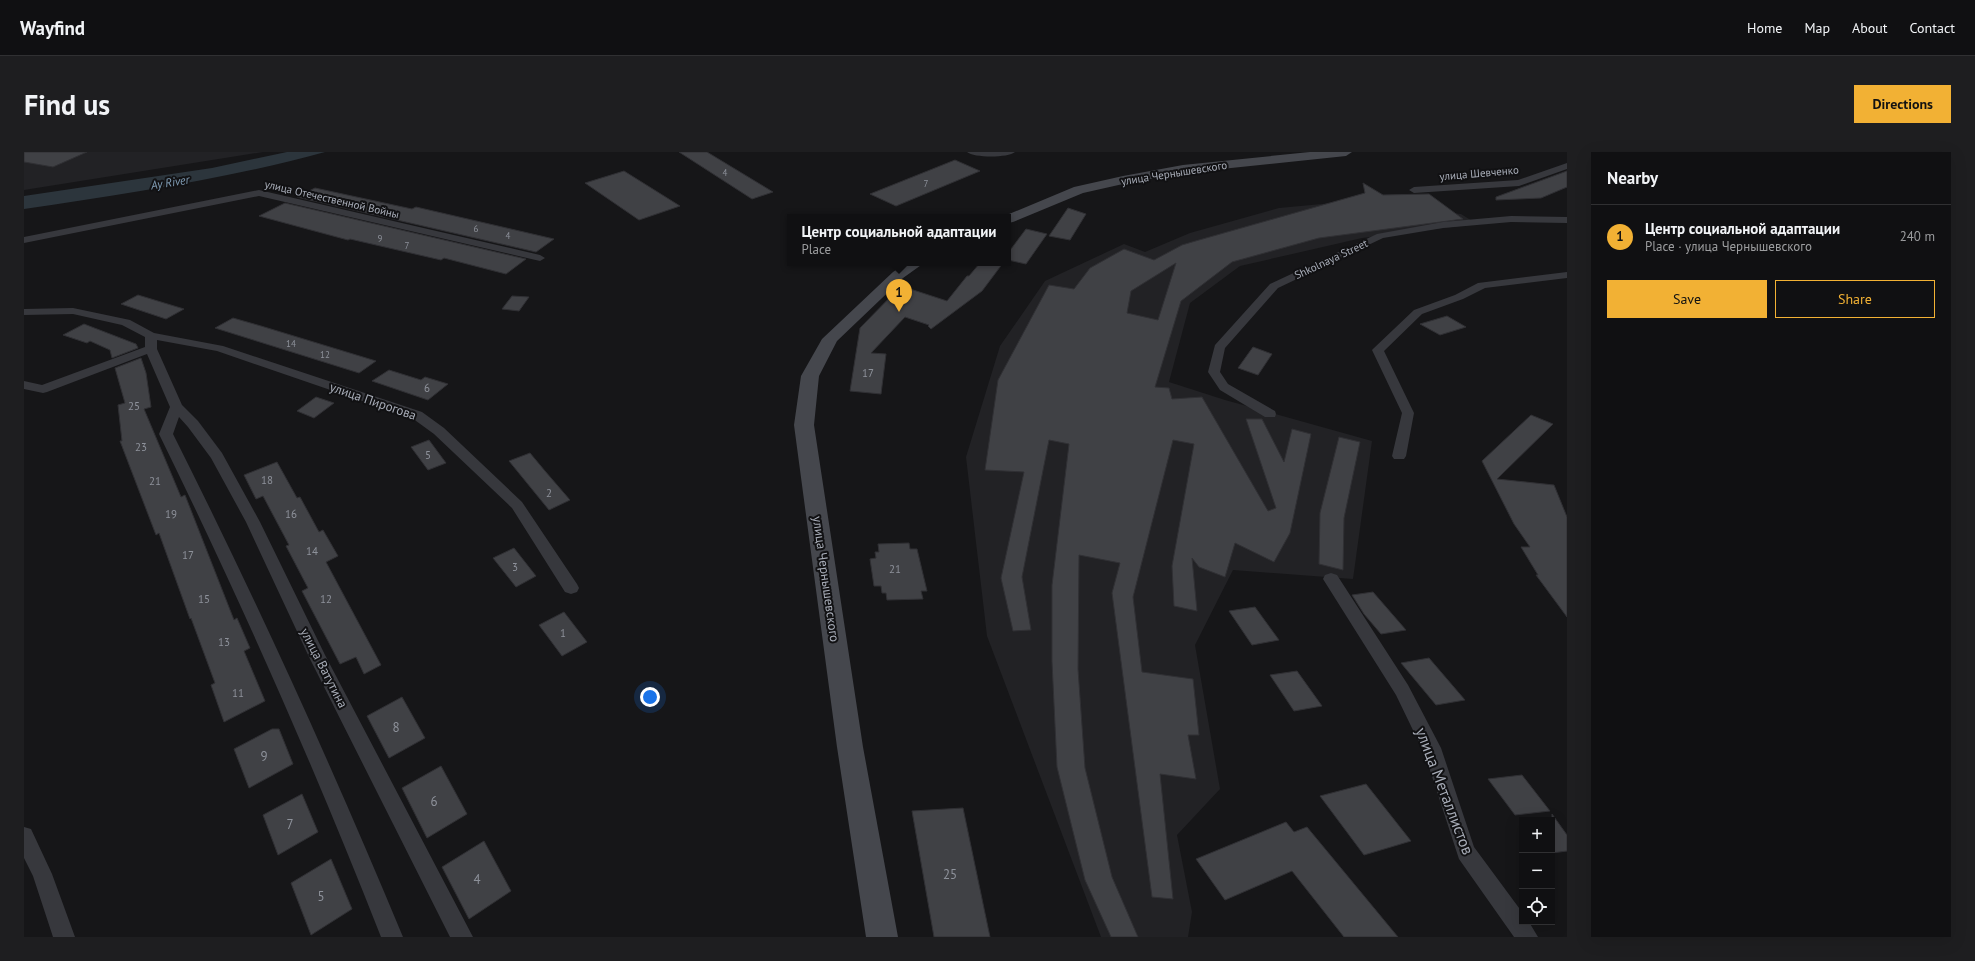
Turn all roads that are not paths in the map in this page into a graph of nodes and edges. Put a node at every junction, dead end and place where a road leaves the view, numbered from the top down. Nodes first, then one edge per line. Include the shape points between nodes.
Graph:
1 (971, 152) edge
2 (1011, 152) edge
3 (1346, 152) edge
4 (1567, 166) edge
5 (1414, 190) dead end
6 (1011, 218) edge
7 (1564, 219) edge
8 (24, 240) edge
9 (540, 258) dead end
10 (912, 266) edge
11 (1567, 275) edge
12 (24, 312) edge
13 (151, 342) junction
14 (24, 385) edge
15 (43, 389) junction
16 (24, 397) edge
17 (176, 406) junction
18 (1270, 414) dead end
19 (1399, 456) dead end
20 (1331, 579) dead end
21 (571, 588) dead end
22 (24, 836) edge
23 (64, 937) edge
24 (392, 937) edge
25 (462, 937) edge
26 (882, 937) edge
27 (1527, 937) edge

1 - 2 street
3 - 6 main road, улица Чернышевского via 1183,170 1123,180 1078,190
4 - 5 street, улица Шевченко via 1519,183
7 - 18 street, Shkolnaya Street via 1512,219 1443,225 1380,236 1274,286 1219,347 1214,372 1224,387
8 - 9 street, улица Отечественной Войны via 259,193
10 - 26 main road, улица Чернышевского via 898,275 830,339 810,376 804,425 850,747
11 - 19 street via 1482,285 1459,297 1418,312 1378,350 1408,412
12 - 13 street via 73,311 126,322
13 - 15 street
13 - 17 street, улица Ватутина
13 - 21 street, улица Пирогова via 219,348 417,414 517,505
14 - 15 street
15 - 16 street
17 - 24 street via 166,434 224,550 348,827
17 - 25 street, улица Ватутина via 217,456 254,522 317,656
20 - 27 street, улица Металлистов via 1402,690 1434,754 1466,852
22 - 23 street via 42,874

